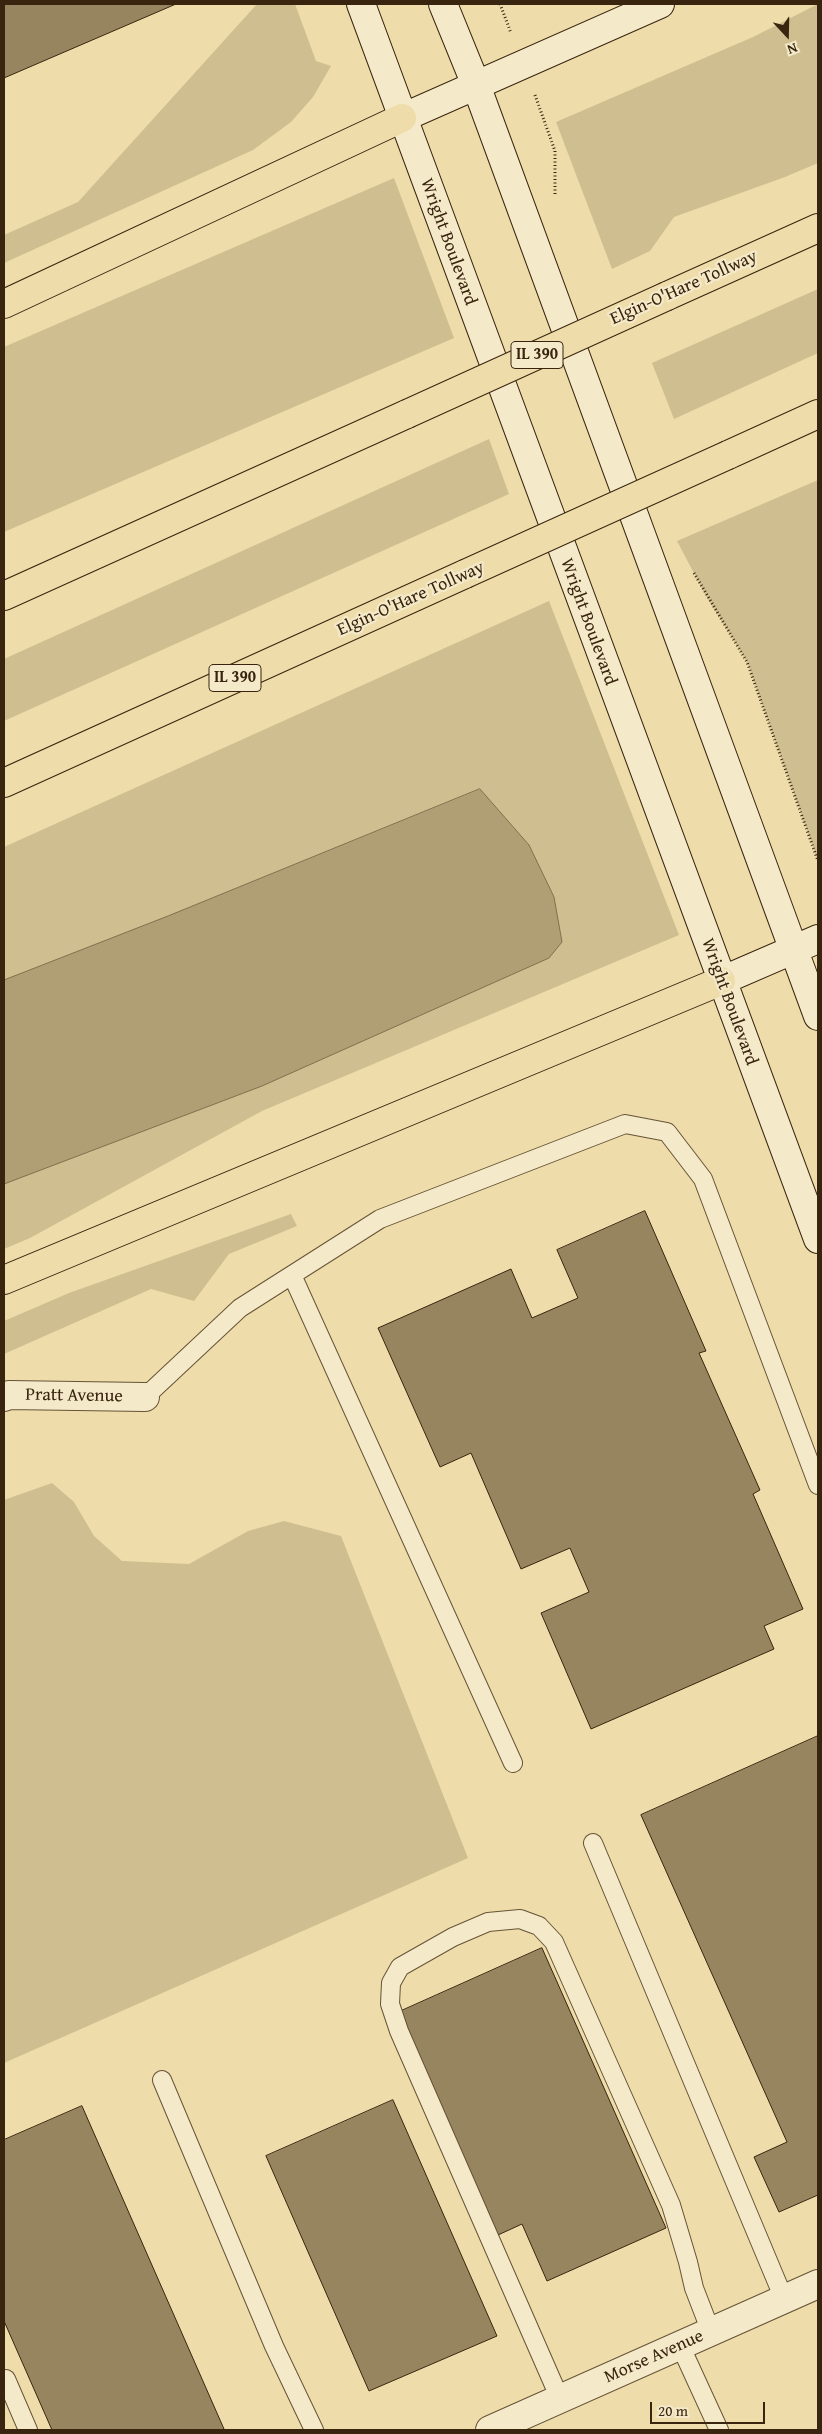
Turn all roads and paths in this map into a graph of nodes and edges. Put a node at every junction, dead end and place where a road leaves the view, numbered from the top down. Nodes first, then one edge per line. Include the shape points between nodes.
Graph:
1 (361, 4) edge
2 (443, 4) edge
3 (500, 4) edge
4 (660, 4) edge
5 (523, 65) junction
6 (476, 85) junction
7 (402, 118) junction
8 (555, 204) dead end
9 (818, 228) edge
10 (4, 304) edge
11 (818, 414) edge
12 (690, 564) dead end
13 (4, 596) edge
14 (4, 783) edge
15 (818, 861) edge
16 (807, 944) edge
17 (721, 981) junction
18 (818, 1016) edge
19 (818, 1239) edge
20 (292, 1275) junction
21 (4, 1280) edge
22 (4, 1397) edge
23 (145, 1397) joint
24 (818, 1485) edge
25 (513, 1763) dead end
26 (593, 1843) dead end
27 (162, 2080) dead end
28 (818, 2284) edge
29 (784, 2299) junction
30 (711, 2332) junction
31 (680, 2345) junction
32 (6, 2379) dead end
33 (560, 2399) junction
34 (28, 2430) edge
35 (314, 2430) edge
36 (490, 2430) edge
37 (719, 2430) edge

1 - 7 street, Wright Boulevard
2 - 6 street
3 - 5 path
4 - 5 street
5 - 6 street
5 - 8 path via 555,151
6 - 7 street
6 - 16 street
7 - 10 highway
7 - 17 street, Wright Boulevard
9 - 13 highway, Elgin-O'Hare Tollway / IL 390, bridge
11 - 14 highway, Elgin-O'Hare Tollway / IL 390, bridge
12 - 15 path via 747,662
16 - 17 street
16 - 18 street
17 - 19 street, Wright Boulevard
17 - 21 highway
20 - 23 lane via 240,1308
20 - 24 lane via 380,1219 625,1124 667,1132 703,1179
20 - 25 lane
22 - 23 street, Pratt Avenue via 9,1394
26 - 29 lane
27 - 35 lane via 274,2346
28 - 29 street, Morse Avenue
29 - 30 street, Morse Avenue
30 - 31 street, Morse Avenue
30 - 33 lane via 694,2288 671,2205 554,1942 539,1926 520,1919 488,1922 400,1967 391,1983 390,2004 398,2031
31 - 33 street, Morse Avenue
31 - 37 lane
32 - 34 lane
33 - 36 street, Morse Avenue

